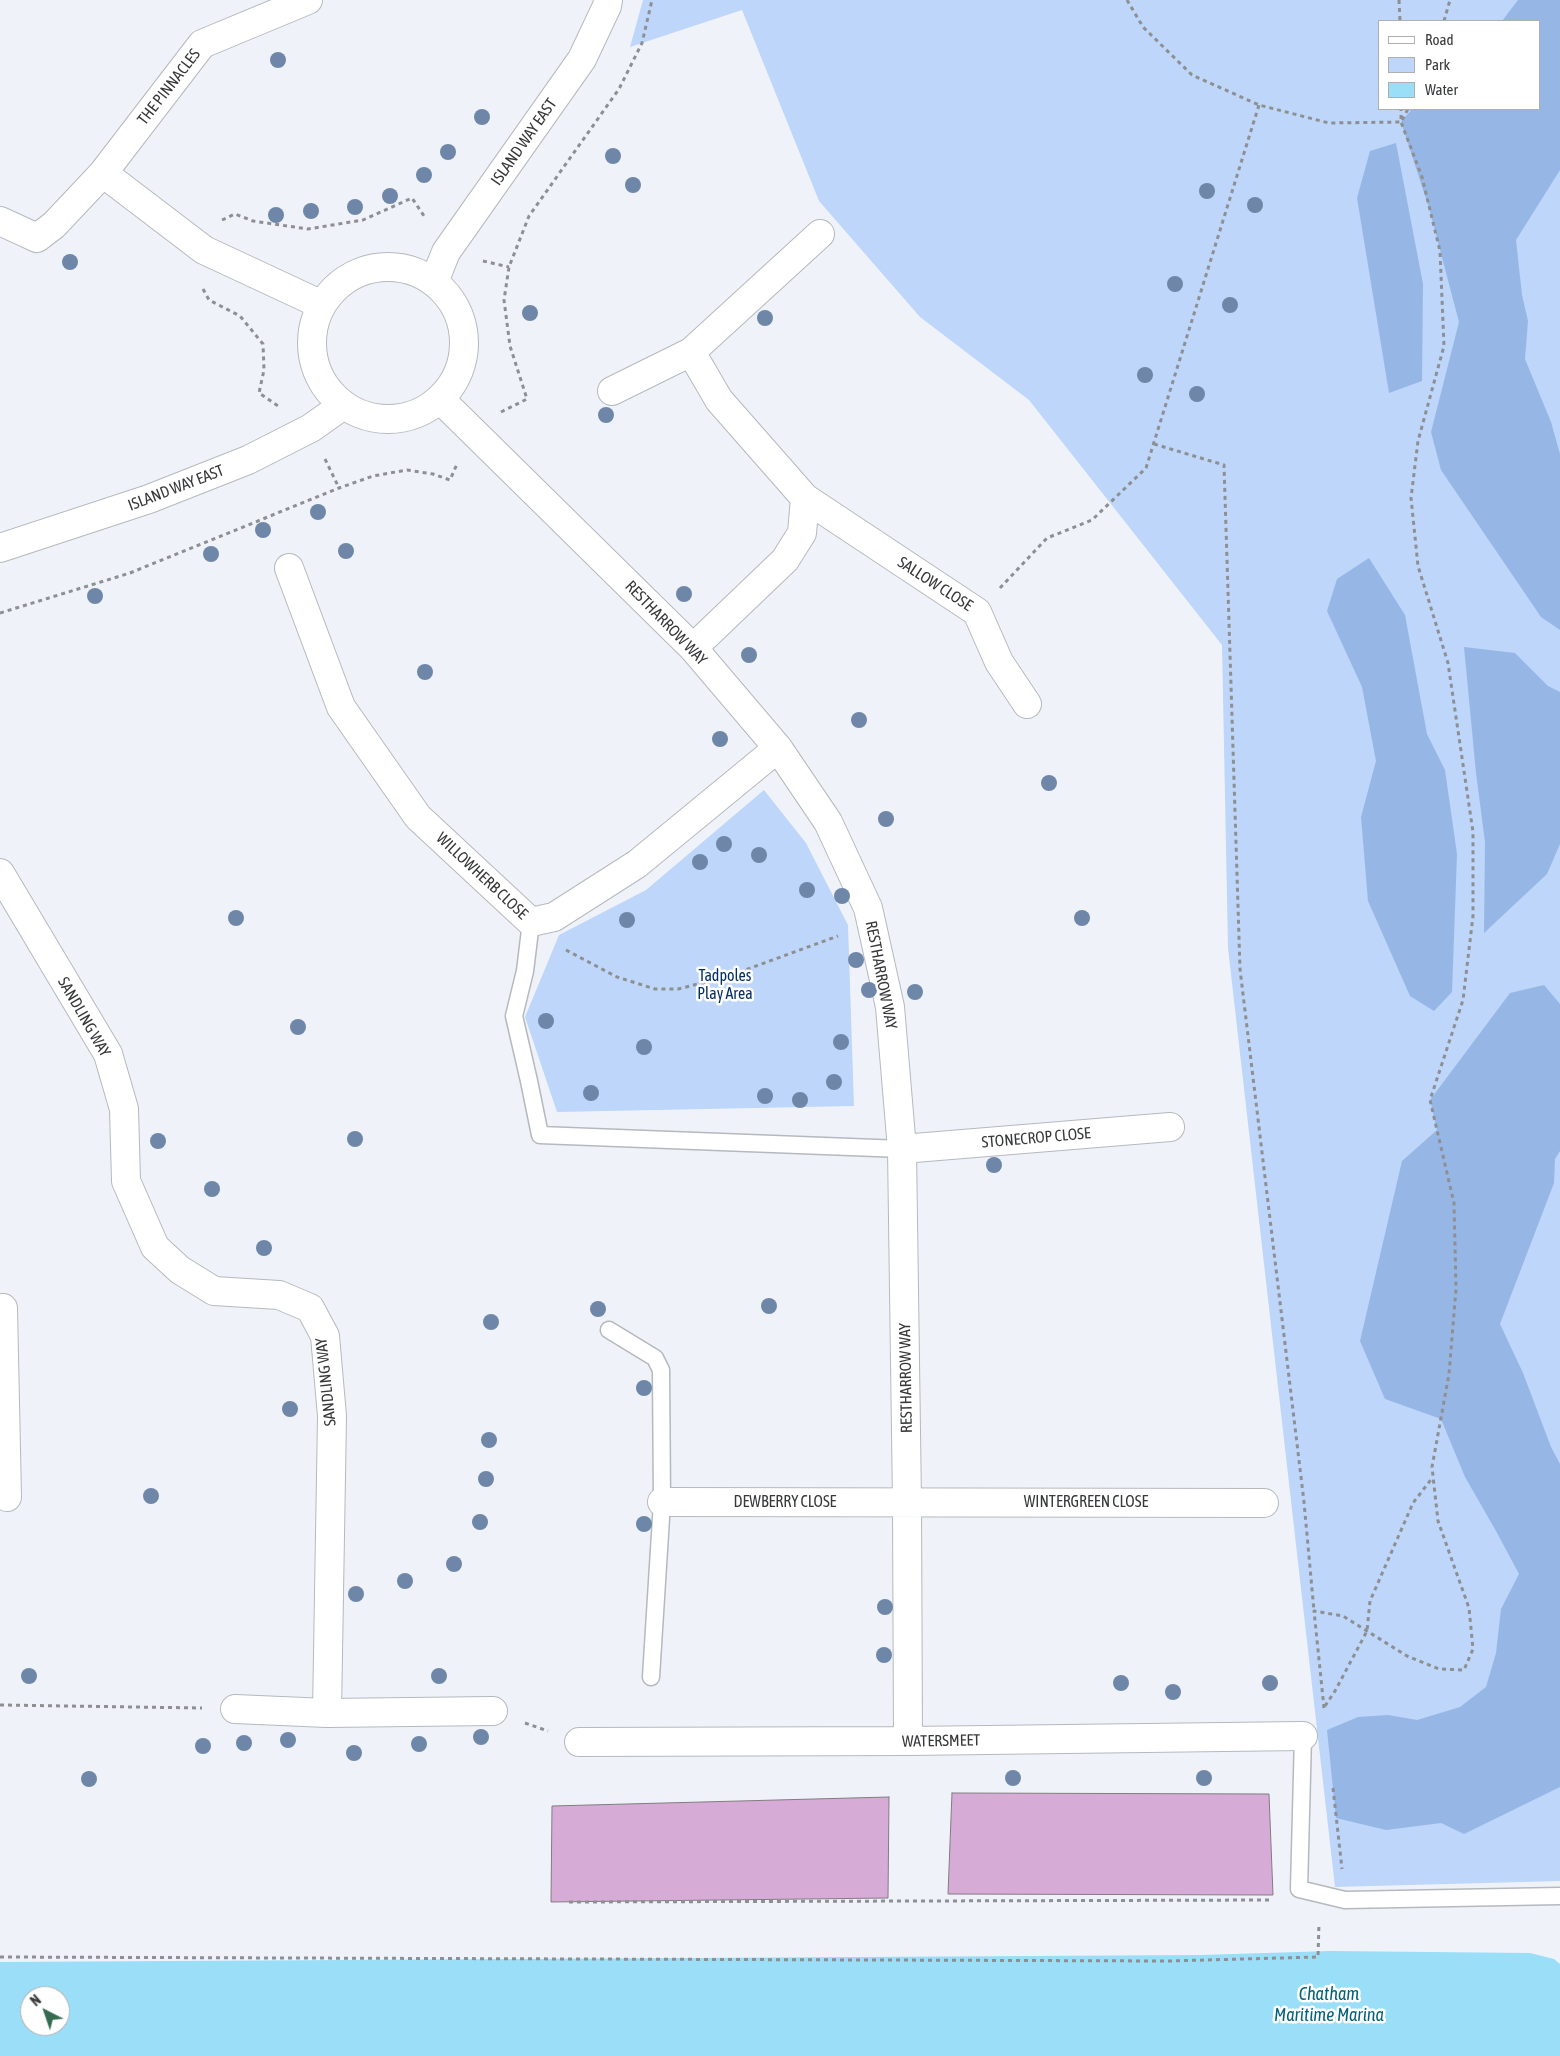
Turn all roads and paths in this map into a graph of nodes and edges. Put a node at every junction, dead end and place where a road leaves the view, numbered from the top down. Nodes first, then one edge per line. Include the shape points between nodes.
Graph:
1 (308, 0) edge
2 (608, 0) edge
3 (652, 0) edge
4 (1127, 0) edge
5 (1399, 0) edge
6 (1450, 0) edge
7 (1400, 20) edge
8 (1444, 20) edge
9 (1259, 105) junction
10 (1401, 110) edge
11 (1407, 110) edge
12 (1401, 122) junction
13 (102, 173) junction
14 (0, 220) edge
15 (820, 234) dead end
16 (434, 282) junction
17 (322, 305) junction
18 (691, 352) junction
19 (612, 391) dead end
20 (440, 400) junction
21 (342, 406) junction
22 (469, 428) junction
23 (1154, 444) junction
24 (805, 498) junction
25 (0, 548) edge
26 (289, 568) dead end
27 (978, 612) junction
28 (0, 613) edge
29 (693, 648) junction
30 (1027, 704) dead end
31 (778, 748) junction
32 (0, 873) edge
33 (10, 912) edge
34 (531, 922) junction
35 (872, 926) junction
36 (1170, 1127) dead end
37 (902, 1149) junction
38 (3, 1308) dead end
39 (609, 1330) dead end
40 (3, 1397) edge
41 (1433, 1476) junction
42 (7, 1497) dead end
43 (662, 1502) junction
44 (908, 1502) junction
45 (1264, 1503) dead end
46 (1314, 1611) junction
47 (1367, 1631) junction
48 (651, 1677) dead end
49 (0, 1705) edge
50 (1324, 1706) junction
51 (235, 1709) joint
52 (494, 1711) joint
53 (327, 1713) junction
54 (1325, 1714) dead end
55 (1303, 1736) joint
56 (579, 1742) joint
57 (908, 1742) junction
58 (1332, 1779) dead end
59 (1560, 1896) edge
60 (1281, 1900) dead end
61 (1345, 1900) junction
62 (569, 1902) dead end
63 (1318, 1948) dead end
64 (0, 1957) edge

1 - 13 street, THE PINNACLES via 202,44
2 - 16 street, ISLAND WAY EAST via 582,60 446,252
3 - 22 path via 642,43 619,89 529,216 509,267 504,300 510,346 526,399
4 - 9 path via 1143,27 1192,75
5 - 7 path
6 - 8 path
9 - 12 path via 1329,123
9 - 23 path
10 - 12 path
11 - 12 path
12 - 41 path via 1422,177 1440,250 1444,346 1418,441 1411,498 1418,566 1448,663 1473,832 1473,916 1463,1000 1430,1100 1454,1203 1456,1288 1449,1374
13 - 14 street, THE PINNACLES via 54,225 36,238
13 - 17 street via 204,250
15 - 18 street
16 - 17 street via 398,267 371,268 333,289
16 - 20 street via 453,302 463,326 464,343 458,376
17 - 21 street via 312,326 311,353 324,386
18 - 19 street
18 - 24 street, SALLOW CLOSE via 719,400
20 - 21 street via 418,414 383,420 357,414
20 - 22 street, RESTHARROW WAY
21 - 25 street, ISLAND WAY EAST via 311,428 248,460 149,499
22 - 28 path via 450,480 407,470 373,476 130,573
22 - 29 street, RESTHARROW WAY
23 - 27 path via 1146,468 1092,520 1047,538
23 - 46 path via 1224,466 1240,969 1304,1502
24 - 27 street, SALLOW CLOSE
24 - 29 street via 802,533 785,560
26 - 34 street, WILLOWHERB CLOSE via 341,707 418,817
27 - 30 street, SALLOW CLOSE via 1000,662
29 - 31 street, RESTHARROW WAY
31 - 34 street, WILLOWHERB CLOSE via 636,864 554,917
31 - 35 street, RESTHARROW WAY via 828,822 868,908
32 - 33 street, SANDLING WAY
33 - 53 street, SANDLING WAY via 108,1054 124,1110 126,1181 155,1247 180,1270 214,1291 279,1295 310,1308 325,1336 332,1416
34 - 35 path via 555,944 617,977 655,989 678,988 726,977
34 - 37 lane via 525,971 514,1016 540,1135
35 - 37 street, RESTHARROW WAY via 890,1007
36 - 37 street, STONECROP CLOSE
37 - 44 street, RESTHARROW WAY
38 - 40 street
39 - 43 lane via 655,1358 660,1370
40 - 42 street
41 - 47 path via 1413,1503 1370,1602
41 - 47 path via 1438,1521 1469,1608 1473,1649 1464,1670 1439,1669 1407,1656
43 - 44 street, DEWBERRY CLOSE
43 - 48 lane
44 - 45 street, WINTERGREEN CLOSE
44 - 57 street, RESTHARROW WAY
46 - 47 path via 1342,1616
46 - 50 path
47 - 50 path
49 - 51 path
50 - 54 path
51 - 53 street
52 - 53 street
52 - 56 path
55 - 57 street, WATERSMEET
55 - 61 lane via 1299,1890
56 - 57 street, WATERSMEET
58 - 61 path
59 - 61 lane
60 - 62 path
63 - 64 path via 1318,1957 1168,1961

